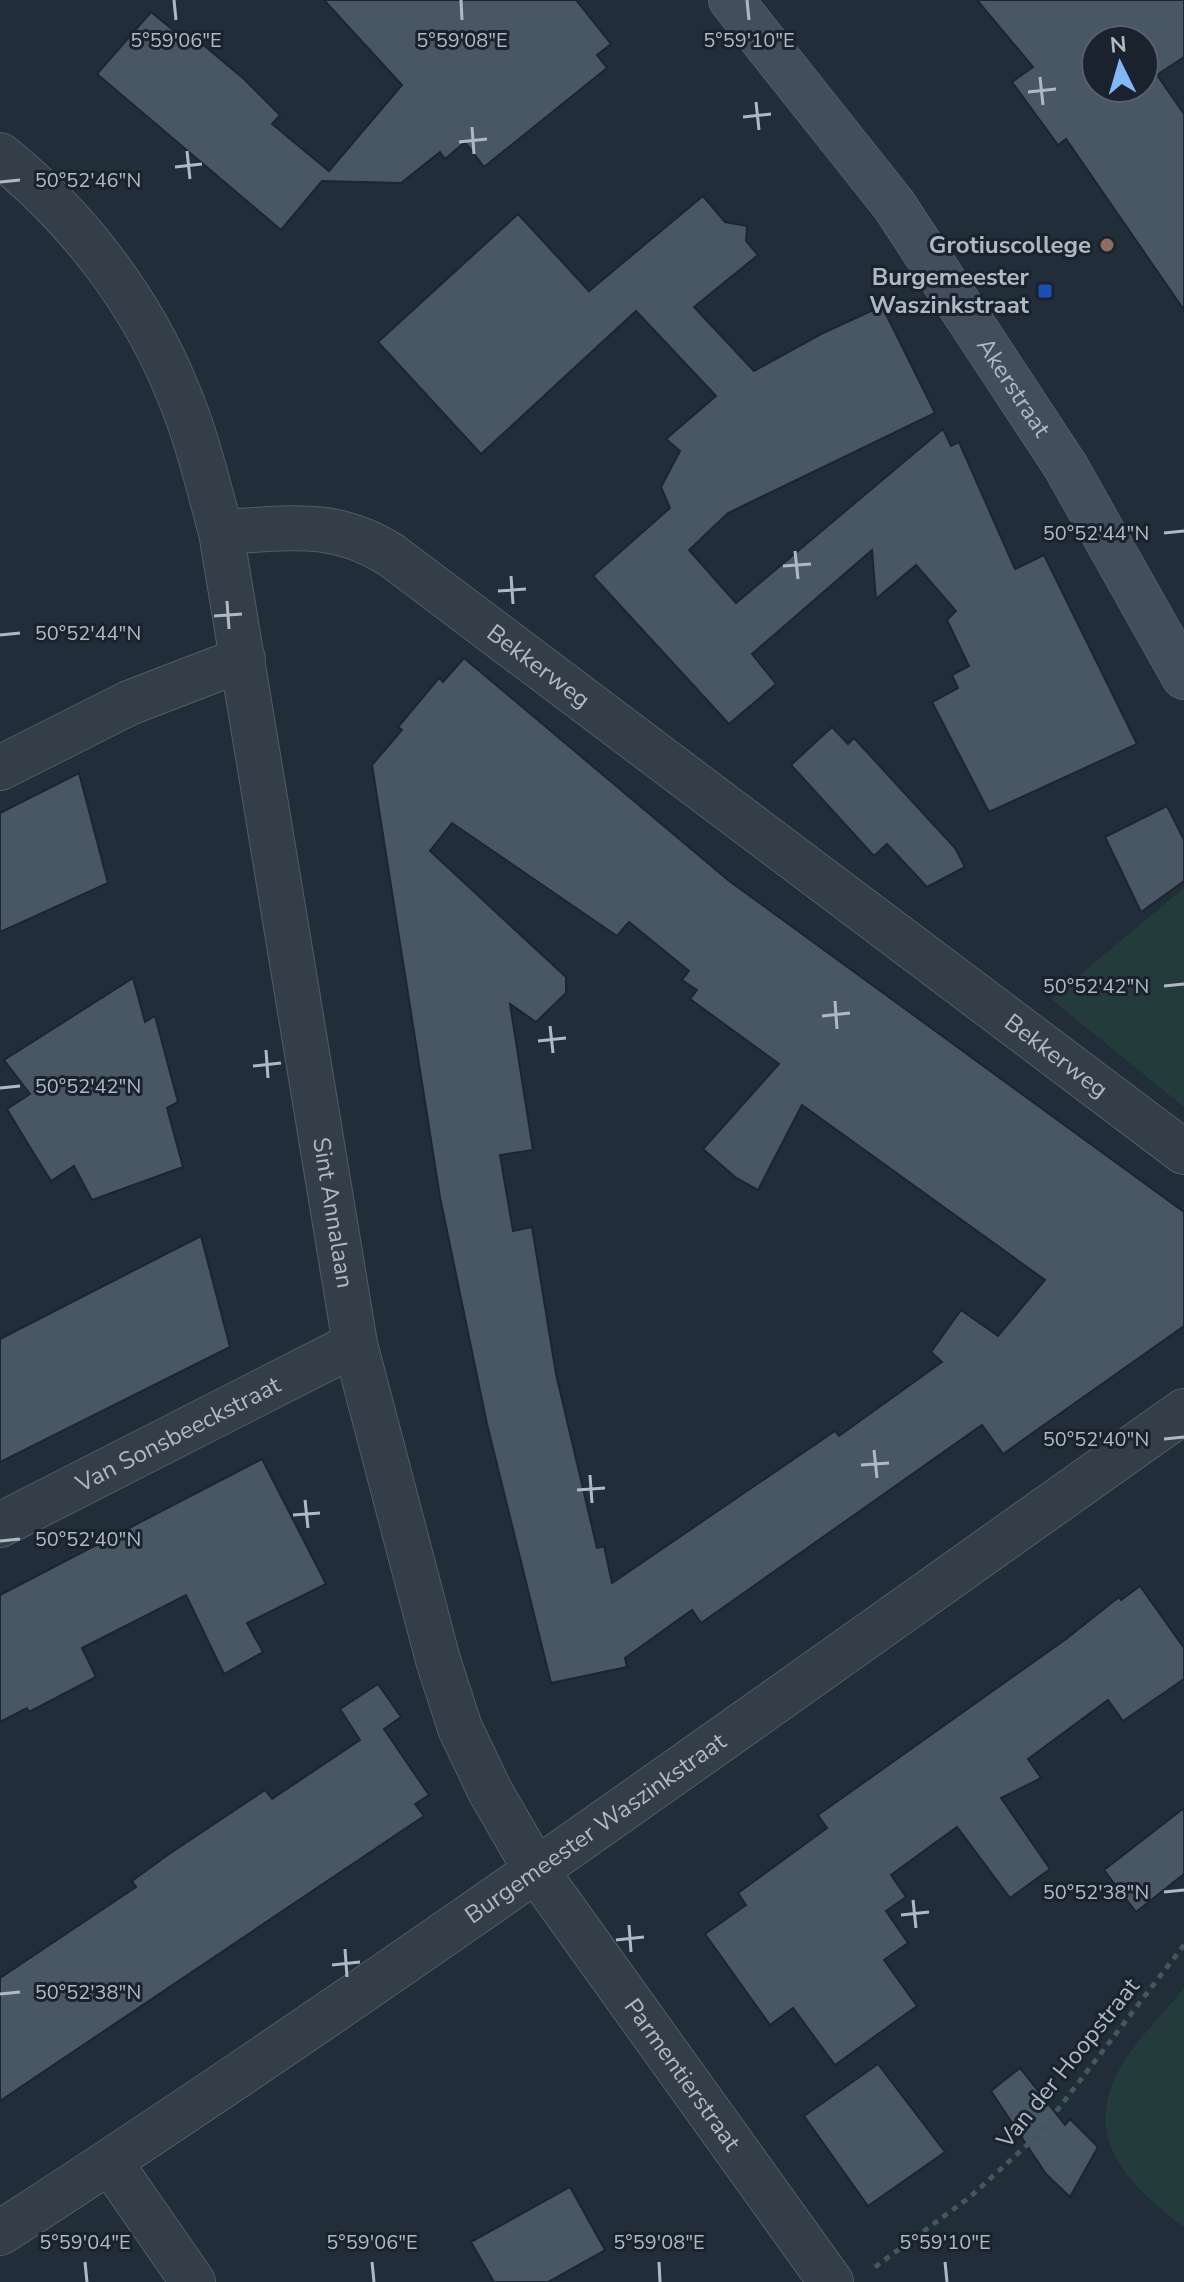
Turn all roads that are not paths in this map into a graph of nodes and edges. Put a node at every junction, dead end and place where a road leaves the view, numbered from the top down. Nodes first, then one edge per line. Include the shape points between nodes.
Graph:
1 (731, 0) edge
2 (0, 155) edge
3 (221, 532) junction
4 (243, 659) junction
5 (1184, 677) edge
6 (0, 768) edge
7 (1184, 1152) edge
8 (355, 1344) junction
9 (1184, 1411) edge
10 (0, 1525) edge
11 (535, 1869) junction
12 (110, 2162) junction
13 (0, 2233) edge
14 (850, 2277) edge
15 (193, 2282) edge

1 - 5 street, Akerstraat via 894,205 1066,467
2 - 3 street via 75,225 111,270 149,334 178,391
3 - 4 street, Sint Annalaan
3 - 7 street, Bekkerweg via 343,531 391,555
4 - 6 street via 129,703
4 - 8 street, Sint Annalaan
8 - 10 street, Van Sonsbeeckstraat
8 - 11 street, Sint Annalaan via 460,1728
9 - 11 street, Burgemeester Waszinkstraat
11 - 12 street, Burgemeester Waszinkstraat
11 - 14 street, Parmentierstraat
12 - 13 street, Burgemeester Waszinkstraat
12 - 15 street

